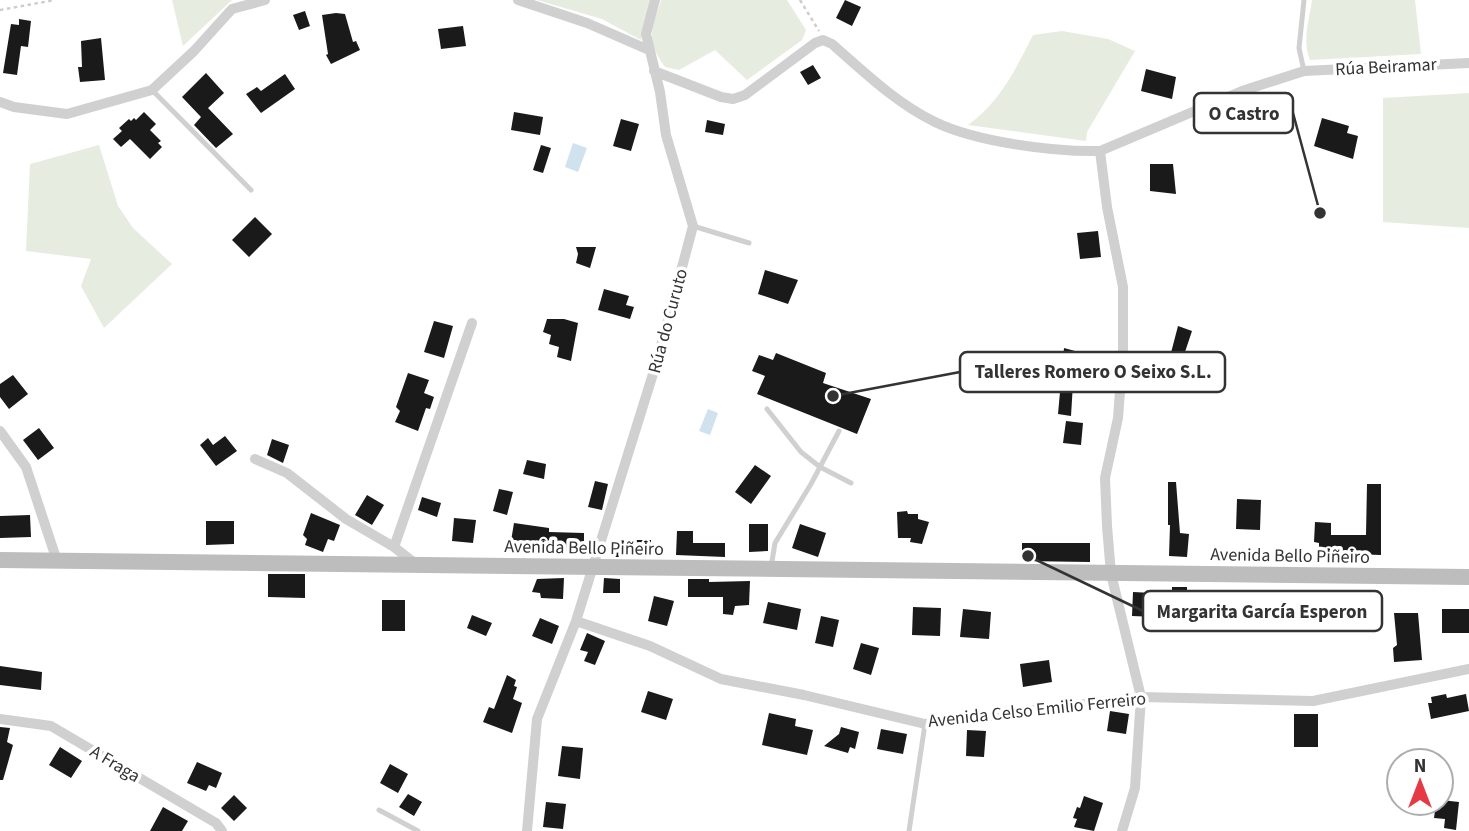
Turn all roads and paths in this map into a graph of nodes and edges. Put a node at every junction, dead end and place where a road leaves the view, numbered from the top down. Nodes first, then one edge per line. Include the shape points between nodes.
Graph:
1 (55, 0) edge
2 (265, 0) edge
3 (518, 0) edge
4 (655, 0) edge
5 (800, 0) edge
6 (1304, 0) edge
7 (0, 10) edge
8 (823, 40) junction
9 (649, 50) junction
10 (1469, 63) edge
11 (654, 71) junction
12 (1304, 71) junction
13 (152, 90) junction
14 (0, 102) edge
15 (1100, 151) junction
16 (251, 190) dead end
17 (693, 226) junction
18 (749, 243) dead end
19 (472, 323) dead end
20 (767, 410) dead end
21 (0, 431) edge
22 (839, 431) dead end
23 (255, 459) dead end
24 (820, 467) junction
25 (850, 482) dead end
26 (394, 547) junction
27 (0, 560) edge
28 (57, 561) junction
29 (417, 565) junction
30 (592, 568) junction
31 (771, 570) junction
32 (1111, 574) junction
33 (1469, 577) edge
34 (576, 621) junction
35 (1469, 669) edge
36 (1141, 697) junction
37 (0, 719) edge
38 (925, 724) junction
39 (379, 810) dead end
40 (222, 831) edge
41 (418, 831) edge
42 (527, 831) edge
43 (909, 831) edge
44 (1122, 831) edge

1 - 7 path
2 - 13 street via 232,9
3 - 9 street
4 - 9 street via 646,34
5 - 8 path
6 - 12 lane via 1299,48
8 - 11 street via 733,99
8 - 15 street via 887,93 936,122 967,134
9 - 11 street
10 - 12 street, Rúa Beiramar
11 - 17 street via 666,135
12 - 15 street via 1242,91
13 - 14 street via 67,114
13 - 16 lane
15 - 32 street via 1124,287 1118,418 1105,478
17 - 18 lane
17 - 30 street, Rúa do Curuto via 657,361
19 - 26 street
20 - 24 lane via 801,452
21 - 28 street via 26,467
22 - 24 lane
23 - 26 street via 287,473 346,519
24 - 25 lane
24 - 31 lane via 775,543
26 - 29 street
27 - 28 street, Avenida Bello Piñeiro
28 - 29 street, Avenida Bello Piñeiro
29 - 30 street, Avenida Bello Piñeiro
30 - 31 street, Avenida Bello Piñeiro
30 - 34 street
31 - 32 street, Avenida Bello Piñeiro
32 - 33 street, Avenida Bello Piñeiro
32 - 36 street
34 - 38 street, Avenida Celso Emilio Ferreiro via 650,646 721,679
34 - 42 street via 537,719
35 - 36 street, Avenida Celso Emilio Ferreiro via 1313,701
36 - 38 street, Avenida Celso Emilio Ferreiro
36 - 44 street via 1135,788
37 - 40 street, A Fraga via 51,726 216,823
38 - 43 lane
39 - 41 lane

